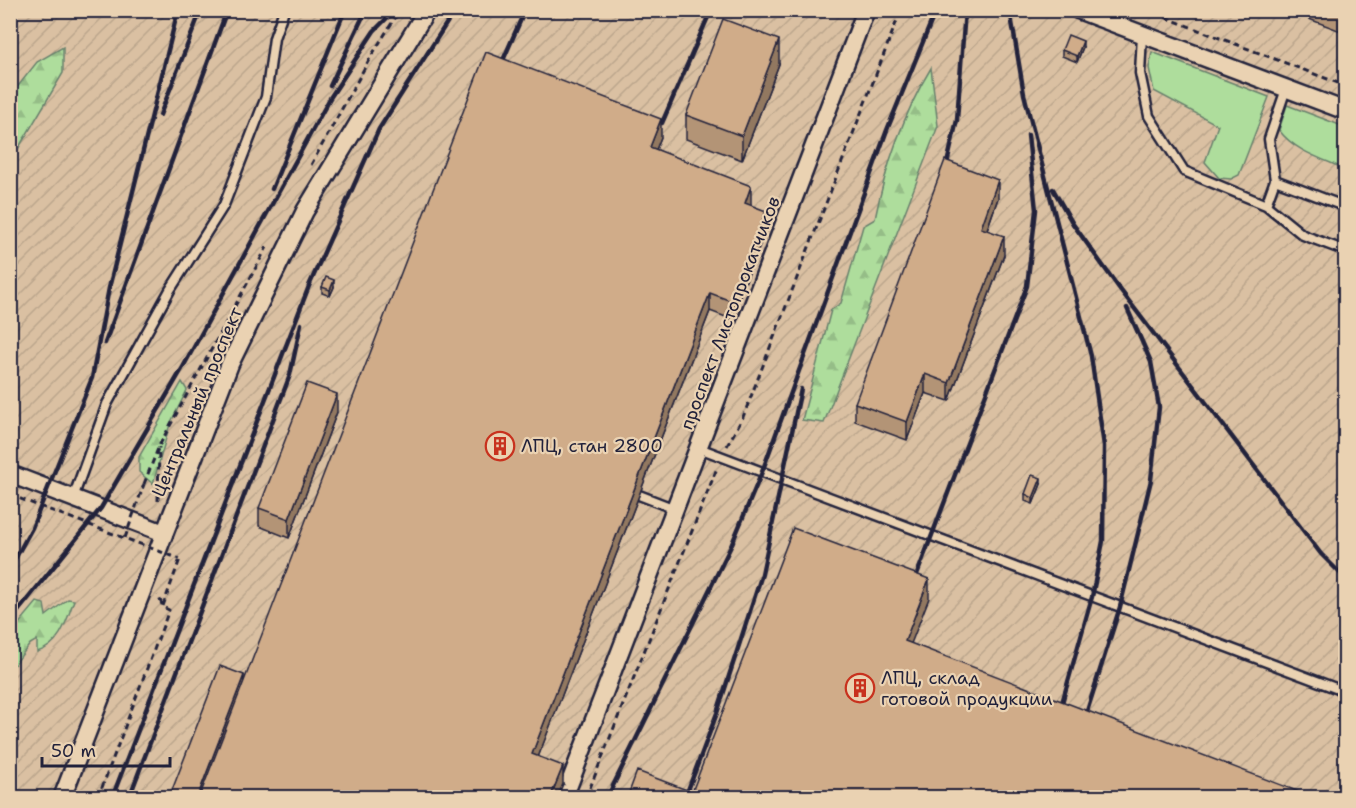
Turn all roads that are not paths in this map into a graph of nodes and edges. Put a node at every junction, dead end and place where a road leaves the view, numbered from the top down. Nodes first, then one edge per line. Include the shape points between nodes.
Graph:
1 (284, 10) edge
2 (427, 10) edge
3 (866, 10) edge
4 (1078, 10) edge
5 (1142, 34) junction
6 (1286, 89) junction
7 (1346, 111) edge
8 (1275, 180) junction
9 (1266, 205) junction
10 (1346, 207) edge
11 (1346, 251) edge
12 (699, 448) junction
13 (11, 476) edge
14 (639, 495) edge
15 (73, 498) junction
16 (676, 509) junction
17 (158, 530) junction
18 (1346, 693) edge
19 (62, 798) edge
20 (564, 798) edge

1 - 15 lane via 274,38 266,97 224,205 170,290 107,404
2 - 17 street, Центральный проспект via 304,211 230,364
3 - 12 street, проспект Листопрокатчиков
4 - 5 street
5 - 6 street
5 - 9 lane via 1140,73 1149,116 1184,171
6 - 7 street
6 - 8 lane via 1269,139
8 - 9 lane
8 - 10 lane
9 - 11 lane via 1303,235
12 - 16 street, проспект Листопрокатчиков
12 - 18 lane
13 - 15 street
14 - 16 lane
15 - 17 street
16 - 20 street, проспект Листопрокатчиков
17 - 19 street, Центральный проспект

